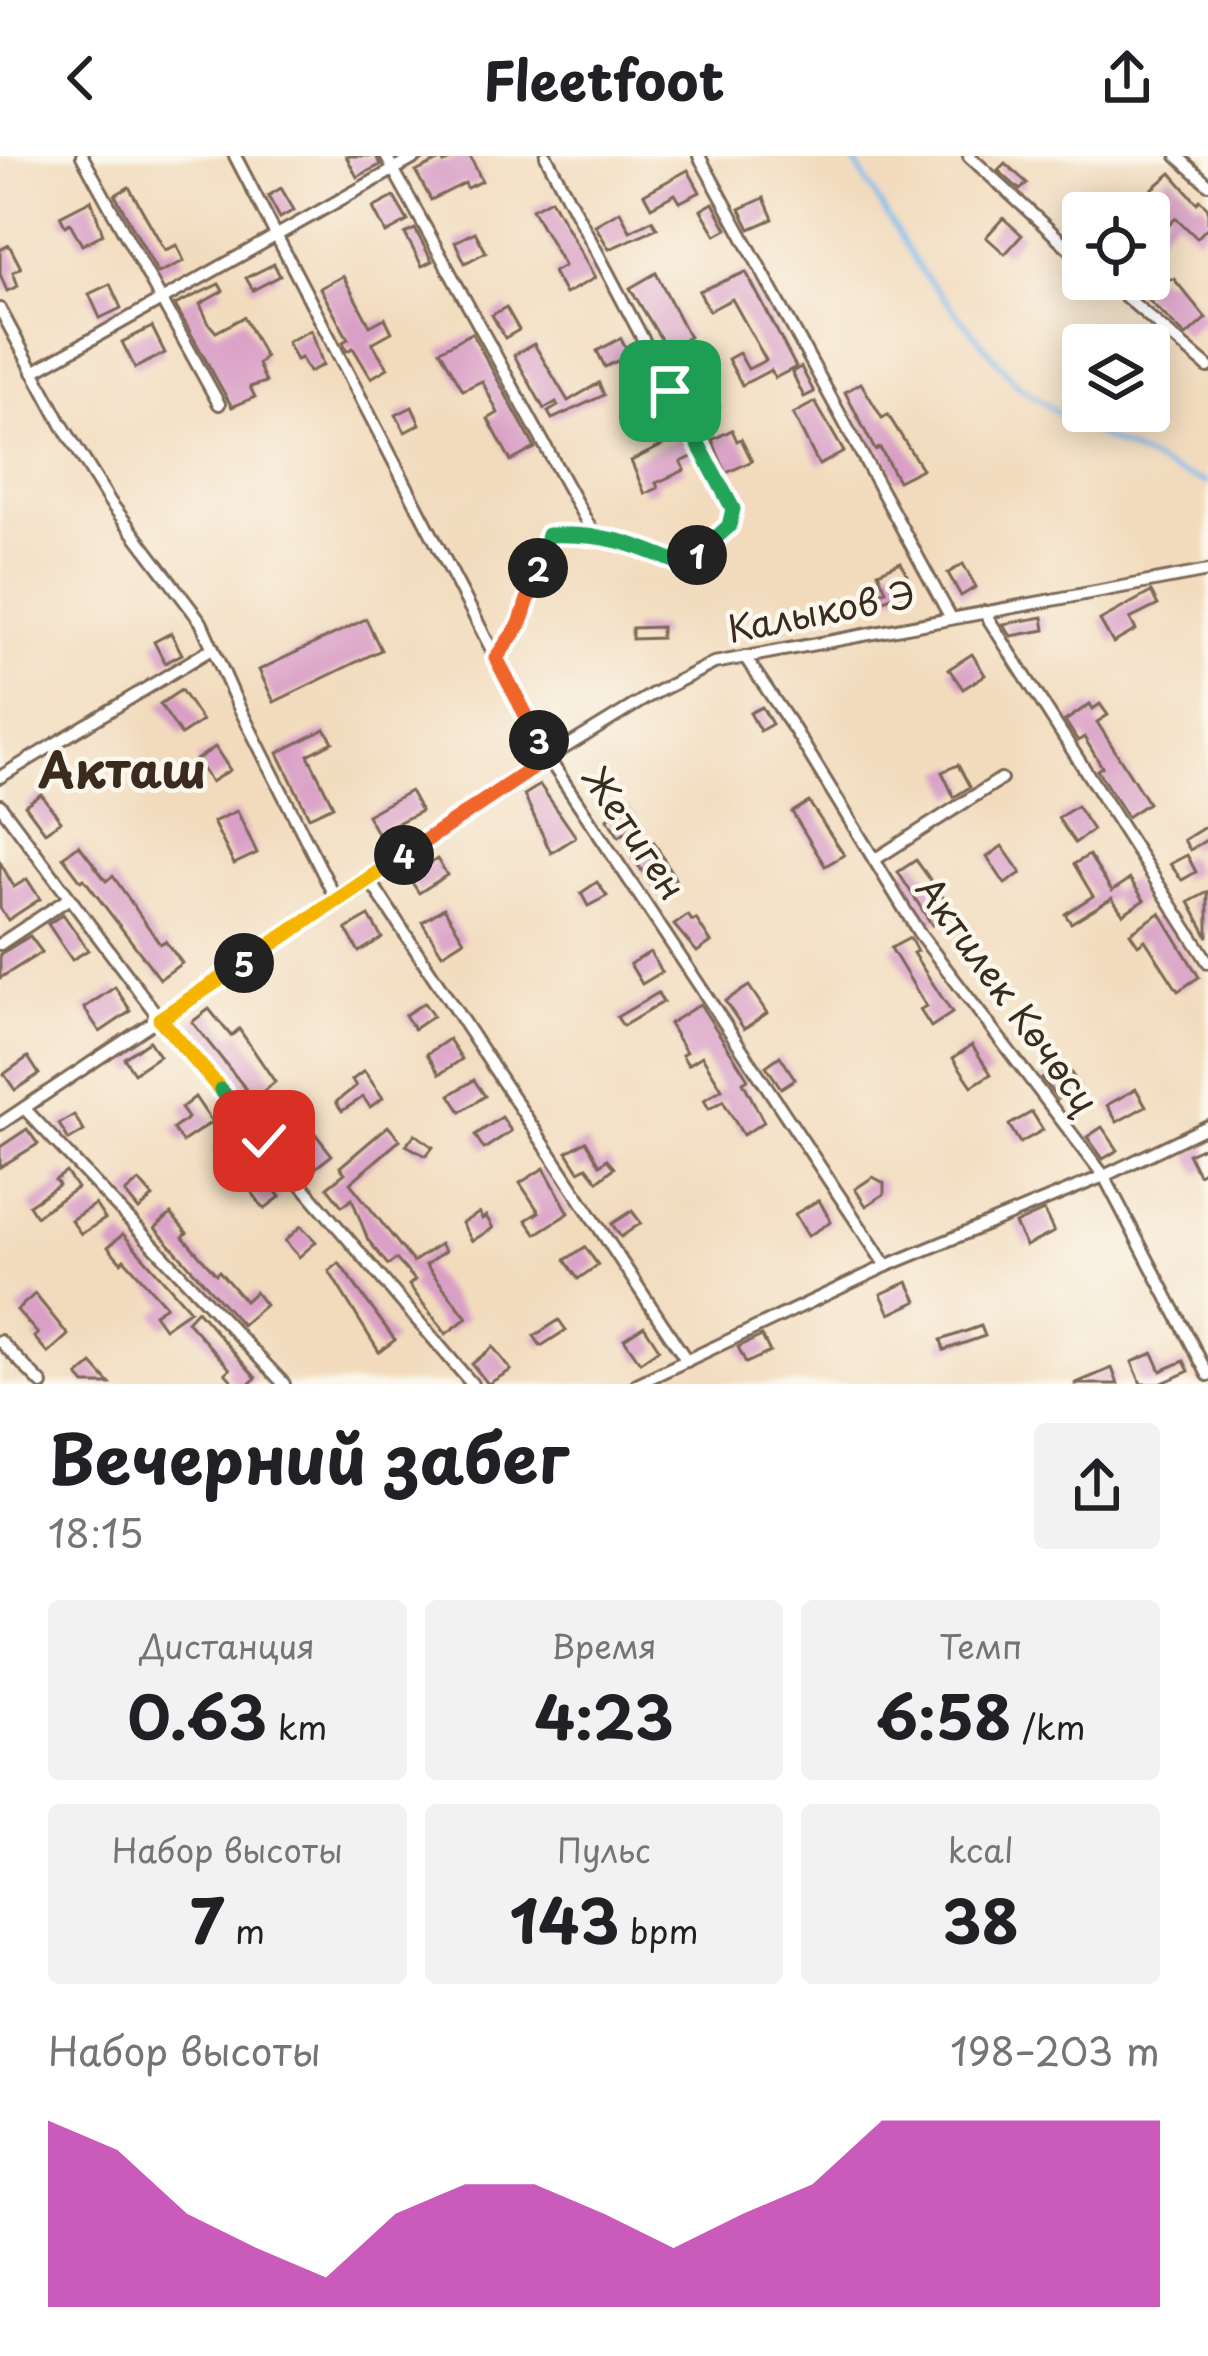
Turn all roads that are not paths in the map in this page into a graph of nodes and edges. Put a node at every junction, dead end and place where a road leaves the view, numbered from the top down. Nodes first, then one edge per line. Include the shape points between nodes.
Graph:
1 (82, 156) edge
2 (235, 156) edge
3 (418, 156) edge
4 (546, 156) edge
5 (699, 156) edge
6 (969, 156) edge
7 (1177, 156) edge
8 (389, 162) edge
9 (1208, 184) edge
10 (275, 233) junction
11 (1062, 242) edge
12 (160, 298) junction
13 (1130, 300) edge
14 (0, 309) edge
15 (1208, 367) edge
16 (33, 372) junction
17 (219, 404) dead end
18 (592, 533) junction
19 (1208, 572) edge
20 (984, 612) junction
21 (951, 618) junction
22 (212, 648) junction
23 (745, 657) junction
24 (496, 658) junction
25 (548, 758) junction
26 (0, 777) edge
27 (1001, 779) dead end
28 (0, 805) edge
29 (874, 860) junction
30 (369, 879) junction
31 (68, 899) junction
32 (337, 901) junction
33 (0, 944) edge
34 (1208, 962) edge
35 (160, 1019) junction
36 (24, 1108) junction
37 (0, 1124) edge
38 (1208, 1126) edge
39 (1104, 1175) junction
40 (886, 1266) junction
41 (0, 1342) edge
42 (686, 1360) junction
43 (1207, 1381) edge
44 (42, 1384) edge
45 (284, 1384) edge
46 (472, 1384) edge
47 (638, 1384) edge

1 - 12 street
2 - 10 street, Жетиген
3 - 8 street
4 - 18 street via 733,509 729,526 686,566
5 - 21 street
6 - 11 street
7 - 9 street
8 - 10 street
8 - 18 street
10 - 12 street
10 - 24 street, Жетиген
12 - 16 street
12 - 17 street
13 - 15 street
14 - 16 street
16 - 22 street via 110,502 172,580
18 - 24 street via 548,535 520,624
19 - 20 street, Калыков Э
20 - 21 street, Калыков Э
20 - 34 street
21 - 23 street, Калыков Э
22 - 26 street
22 - 32 street
23 - 25 street, Калыков Э via 714,663 651,695
23 - 29 street, Актилек Көчөсү
24 - 25 street, Жетиген
25 - 30 street, Калыков Э
25 - 40 street, Жетиген
27 - 29 street
28 - 31 street
29 - 39 street, Актилек Көчөсү via 919,933
30 - 32 street, Калыков Э
30 - 42 street
31 - 33 street
31 - 35 street
32 - 35 street, Калыков Э
35 - 36 street, Калыков Э
35 - 46 street
36 - 37 street, Калыков Э
36 - 45 street
38 - 39 street
39 - 40 street
39 - 43 street, Актилек Көчөсү
40 - 42 street
41 - 44 street
42 - 47 street

